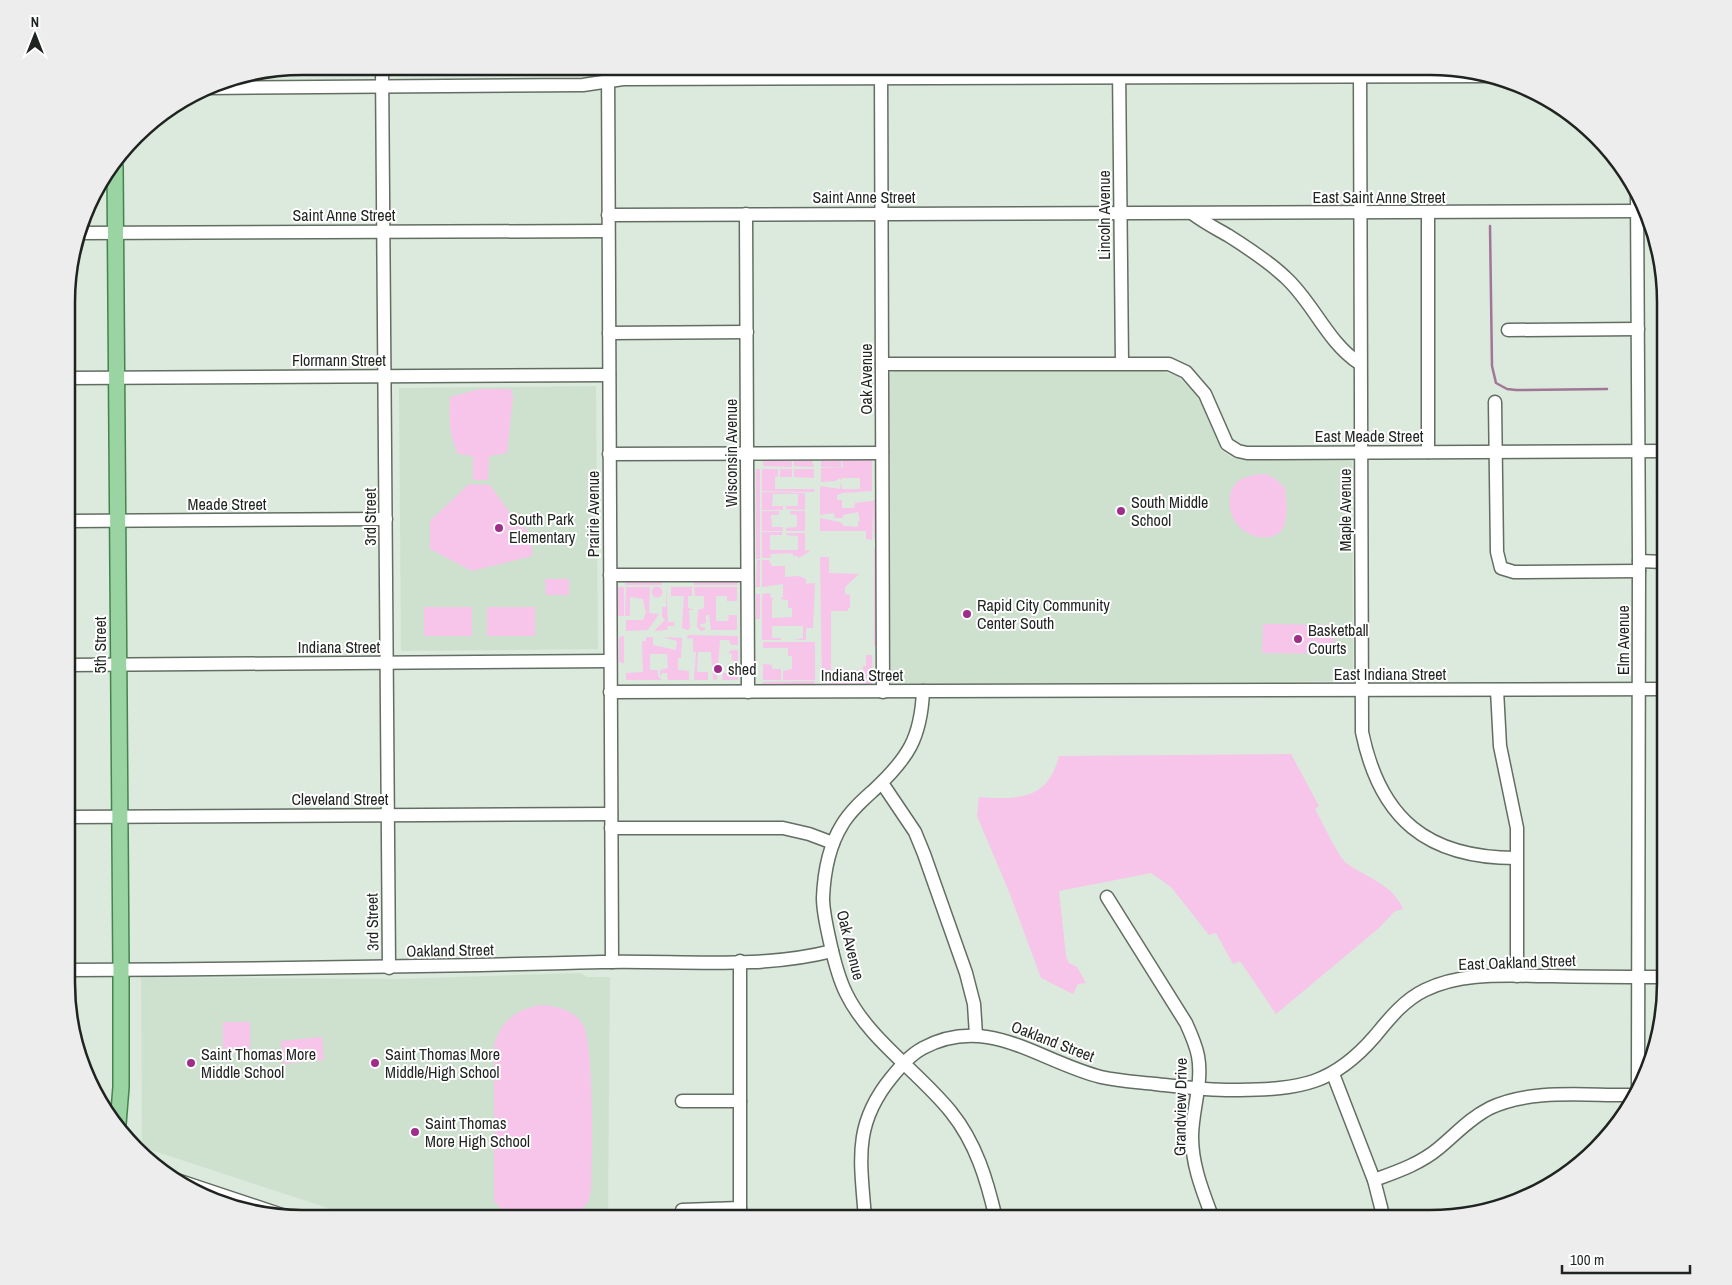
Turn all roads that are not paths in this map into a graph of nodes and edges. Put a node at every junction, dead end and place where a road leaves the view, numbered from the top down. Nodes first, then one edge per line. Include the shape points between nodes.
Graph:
1 (382, 75) edge
2 (608, 75) edge
3 (803, 75) edge
4 (881, 75) edge
5 (1119, 75) edge
6 (1360, 75) edge
7 (608, 80) junction
8 (382, 86) junction
9 (227, 88) edge
10 (115, 173) edge
11 (1634, 201) edge
12 (1638, 211) edge
13 (881, 213) junction
14 (1121, 213) junction
15 (1428, 213) junction
16 (746, 214) junction
17 (1194, 214) junction
18 (1360, 214) junction
19 (608, 215) junction
20 (384, 231) junction
21 (608, 231) junction
22 (115, 232) junction
23 (86, 233) edge
24 (1638, 329) junction
25 (1508, 330) dead end
26 (746, 332) junction
27 (609, 333) junction
28 (1122, 363) junction
29 (1359, 363) junction
30 (882, 364) junction
31 (609, 375) junction
32 (385, 376) junction
33 (116, 377) junction
34 (75, 378) edge
35 (1495, 402) dead end
36 (1496, 451) junction
37 (1639, 451) junction
38 (1361, 452) junction
39 (1428, 452) junction
40 (1657, 452) edge
41 (747, 453) junction
42 (882, 453) junction
43 (609, 454) junction
44 (386, 519) junction
45 (118, 520) junction
46 (75, 521) edge
47 (1657, 563) edge
48 (1639, 566) junction
49 (610, 574) junction
50 (748, 575) junction
51 (610, 661) junction
52 (387, 663) junction
53 (75, 665) edge
54 (118, 665) junction
55 (1638, 689) junction
56 (1657, 689) edge
57 (1362, 690) junction
58 (1497, 690) junction
59 (1114, 691) joint
60 (610, 692) junction
61 (748, 692) junction
62 (883, 692) junction
63 (923, 692) junction
64 (882, 783) junction
65 (611, 814) junction
66 (387, 815) junction
67 (119, 816) junction
68 (75, 817) edge
69 (611, 828) junction
70 (834, 843) junction
71 (1516, 858) junction
72 (1107, 897) dead end
73 (832, 951) junction
74 (740, 961) junction
75 (612, 962) junction
76 (389, 968) junction
77 (75, 970) edge
78 (121, 970) junction
79 (1517, 976) junction
80 (1638, 977) junction
81 (1657, 977) edge
82 (976, 1035) junction
83 (903, 1063) junction
84 (1333, 1074) junction
85 (1638, 1074) edge
86 (1198, 1088) junction
87 (1627, 1095) edge
88 (740, 1101) junction
89 (682, 1102) dead end
90 (119, 1116) edge
91 (1374, 1180) junction
92 (212, 1192) edge
93 (243, 1202) edge
94 (740, 1210) edge
95 (864, 1210) edge
96 (994, 1210) edge
97 (1209, 1210) edge
98 (1382, 1210) edge

1 - 8 street, 3rd Street
2 - 7 street, Prairie Avenue
3 - 7 street
4 - 13 street, Oak Avenue
5 - 14 street, Lincoln Avenue
6 - 18 street, Maple Avenue
7 - 8 street via 584,85
7 - 19 street, Prairie Avenue
8 - 9 street
8 - 20 street, 3rd Street
10 - 22 main road, 5th Street
11 - 15 street, East Saint Anne Street
12 - 24 street, Elm Avenue
13 - 14 street, Saint Anne Street
13 - 16 street, Saint Anne Street
13 - 30 street, Oak Avenue
14 - 17 street, East Saint Anne Street
14 - 28 street, Lincoln Avenue
15 - 18 street, East Saint Anne Street
15 - 39 street
16 - 19 street, Saint Anne Street
16 - 26 street, Wisconsin Avenue
17 - 18 street, East Saint Anne Street
17 - 29 street via 1262,258 1285,277 1341,349
18 - 29 street, Maple Avenue
19 - 21 street, Prairie Avenue
20 - 21 street, Saint Anne Street
20 - 22 street, Saint Anne Street
20 - 32 street, 3rd Street
21 - 27 street, Prairie Avenue
22 - 23 street, Saint Anne Street
22 - 33 main road, 5th Street
24 - 25 street
24 - 37 street, Elm Avenue
26 - 27 street
26 - 41 street, Wisconsin Avenue
27 - 31 street, Prairie Avenue
28 - 30 street
28 - 38 street, East Meade Street via 1169,364 1186,372 1208,399 1224,440 1231,449
29 - 38 street, Maple Avenue
30 - 42 street, Oak Avenue
31 - 32 street, Flormann Street
31 - 43 street, Prairie Avenue
32 - 33 street, Flormann Street
32 - 44 street, 3rd Street
33 - 34 street, Flormann Street
33 - 45 main road, 5th Street
35 - 36 street
36 - 37 street, East Meade Street
36 - 39 street, East Meade Street
36 - 48 street via 1497,552 1501,568 1514,572
37 - 40 street, East Meade Street
37 - 48 street, Elm Avenue
38 - 39 street, East Meade Street
38 - 57 street, Maple Avenue
41 - 42 street
41 - 43 street
41 - 50 street, Wisconsin Avenue
42 - 62 street, Oak Avenue
43 - 49 street, Prairie Avenue
44 - 45 street, Meade Street
44 - 52 street, 3rd Street
45 - 46 street, Meade Street
45 - 54 main road, 5th Street
47 - 48 street
48 - 55 street, Elm Avenue
49 - 50 street
49 - 51 street, Prairie Avenue
50 - 61 street, Wisconsin Avenue
51 - 52 street, Indiana Street
51 - 60 street, Prairie Avenue
52 - 54 street, Indiana Street
52 - 66 street, 3rd Street
53 - 54 street, Indiana Street
54 - 67 main road, 5th Street
55 - 56 street, East Indiana Street
55 - 58 street, East Indiana Street
55 - 80 street, Elm Avenue
57 - 58 street, East Indiana Street
57 - 59 street, East Indiana Street
57 - 71 street, Maple Avenue via 1362,732 1367,756 1398,813 1418,835 1445,848 1474,856
58 - 71 street via 1500,746 1515,814
59 - 63 street, Indiana Street
60 - 61 street, Indiana Street
60 - 65 street, Prairie Avenue
61 - 62 street, Indiana Street
62 - 63 street, Indiana Street
63 - 64 street, Oak Avenue via 918,732 901,763
64 - 70 street, Oak Avenue via 856,806
64 - 82 street via 906,817 921,847 966,973 974,1004
65 - 66 street, Cleveland Street
65 - 69 street, Prairie Avenue
66 - 67 street, Cleveland Street
66 - 76 street, 3rd Street
67 - 68 street, Cleveland Street
67 - 78 main road, 5th Street
69 - 70 street via 783,828
69 - 75 street, Prairie Avenue
70 - 73 street, Oak Avenue via 828,860 823,900
71 - 79 street
72 - 86 street, Grandview Drive via 1186,1023 1198,1056
73 - 74 street, Oakland Street via 788,959
73 - 83 street, Oak Avenue via 851,1001
74 - 75 street, Oakland Street
74 - 88 street
75 - 76 street, Oakland Street
76 - 78 street, Oakland Street
77 - 78 street, Oakland Street
78 - 90 main road, 5th Street
79 - 80 street, East Oakland Street
79 - 84 street, East Oakland Street via 1469,978 1423,991 1396,1010 1358,1054
80 - 81 street, East Oakland Street
80 - 85 street, Elm Avenue
82 - 83 street, Oakland Street via 934,1043
82 - 86 street, Oakland Street via 1007,1040 1104,1078
83 - 95 street, Oakland Street via 869,1112 862,1135
83 - 96 street, Oak Avenue via 963,1128 979,1160
84 - 86 street, East Oakland Street via 1281,1089
84 - 91 street
86 - 97 street, Grandview Drive via 1193,1152
87 - 91 street via 1551,1096 1507,1102 1477,1115 1419,1161
88 - 89 street
88 - 94 street
91 - 98 street
92 - 93 street

